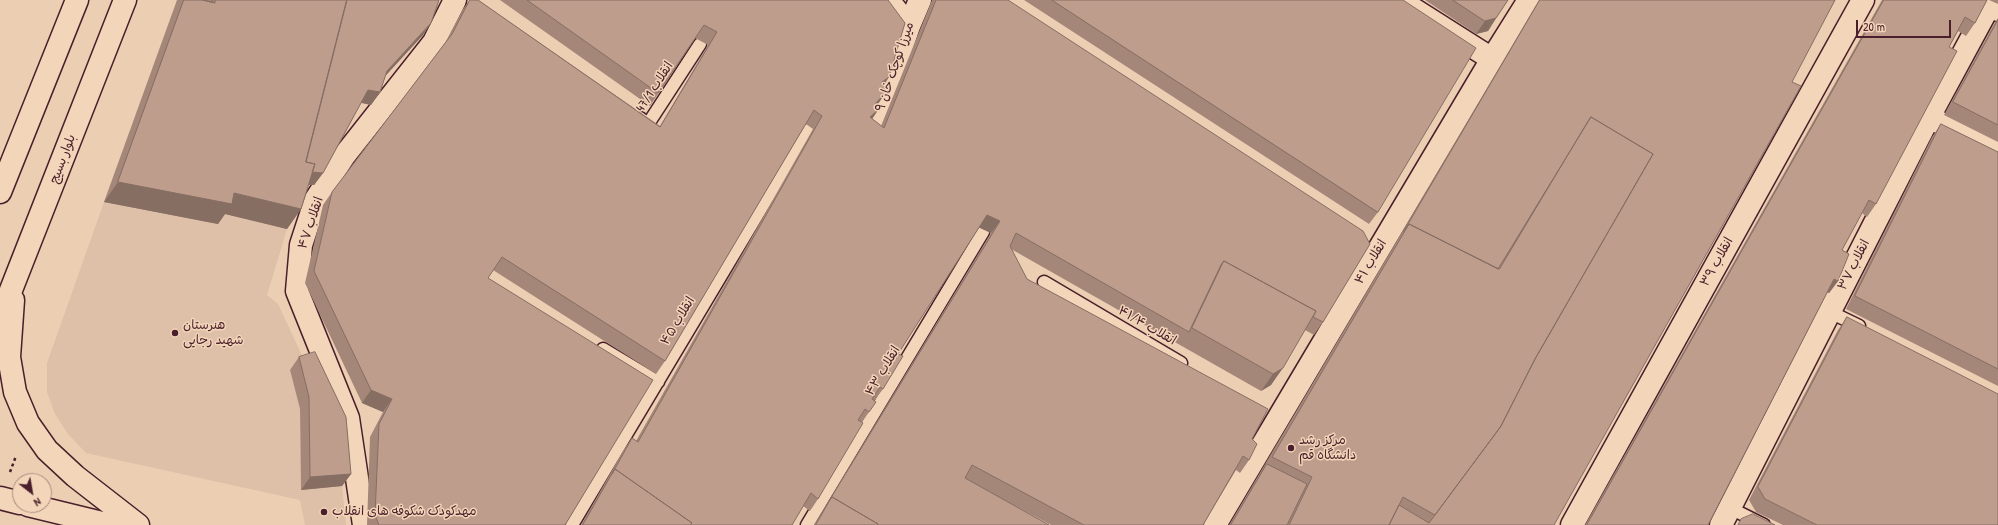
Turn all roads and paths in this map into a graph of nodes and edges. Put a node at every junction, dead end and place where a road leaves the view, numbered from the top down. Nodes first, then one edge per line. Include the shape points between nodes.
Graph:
1 (77, 0) edge
2 (125, 0) edge
3 (455, 0) edge
4 (888, 0) edge
5 (920, 0) edge
6 (1399, 0) edge
7 (1529, 0) edge
8 (1858, 2) edge
9 (1994, 8) edge
10 (909, 26) junction
11 (700, 44) edge
12 (1492, 59) junction
13 (629, 111) edge
14 (1929, 117) junction
15 (808, 130) edge
16 (872, 134) edge
17 (1998, 152) edge
18 (0, 192) edge
19 (983, 232) edge
20 (1361, 233) edge
21 (1381, 245) junction
22 (1044, 282) dead end
23 (14, 284) junction
24 (1830, 312) junction
25 (0, 318) edge
26 (1872, 333) edge
27 (591, 342) edge
28 (1189, 367) edge
29 (658, 382) junction
30 (28, 422) junction
31 (4, 489) edge
32 (12, 496) edge
33 (52, 511) edge
34 (1726, 517) edge
35 (110, 525) edge
36 (138, 525) edge
37 (364, 525) edge
38 (572, 525) edge
39 (807, 525) edge
40 (1215, 525) edge
41 (1572, 525) edge
42 (1764, 525) edge

1 - 18 street
2 - 23 street, بلوار بسیج
3 - 37 street, انقلاب ۴۷ via 434,42 344,156 316,199 301,245 297,291 348,418
4 - 10 street
5 - 10 street, میرزا کوچک خان ۹
6 - 12 street
7 - 12 street, انقلاب ۴۱
8 - 41 street, انقلاب ۳۹
9 - 14 street, انقلاب ۳۷
10 - 16 street, میرزا کوچک خان ۹
11 - 13 lane, انقلاب 47/1 via 648,124
12 - 21 street, انقلاب ۴۱
14 - 17 street
14 - 24 street, انقلاب ۳۷
15 - 29 lane, انقلاب ۴۵
19 - 39 lane, انقلاب ۴۳
20 - 21 street
21 - 40 street, انقلاب ۴۱ via 1274,417
22 - 28 lane, انقلاب ۴۱/۴
23 - 25 street, بلوار بسیج
23 - 30 street via 9,357 15,392
24 - 26 lane
24 - 34 street, انقلاب ۳۷
27 - 29 lane
29 - 38 lane, انقلاب ۴۵
30 - 31 path
30 - 36 street via 47,450 75,476
31 - 32 street
33 - 35 street
34 - 42 lane

